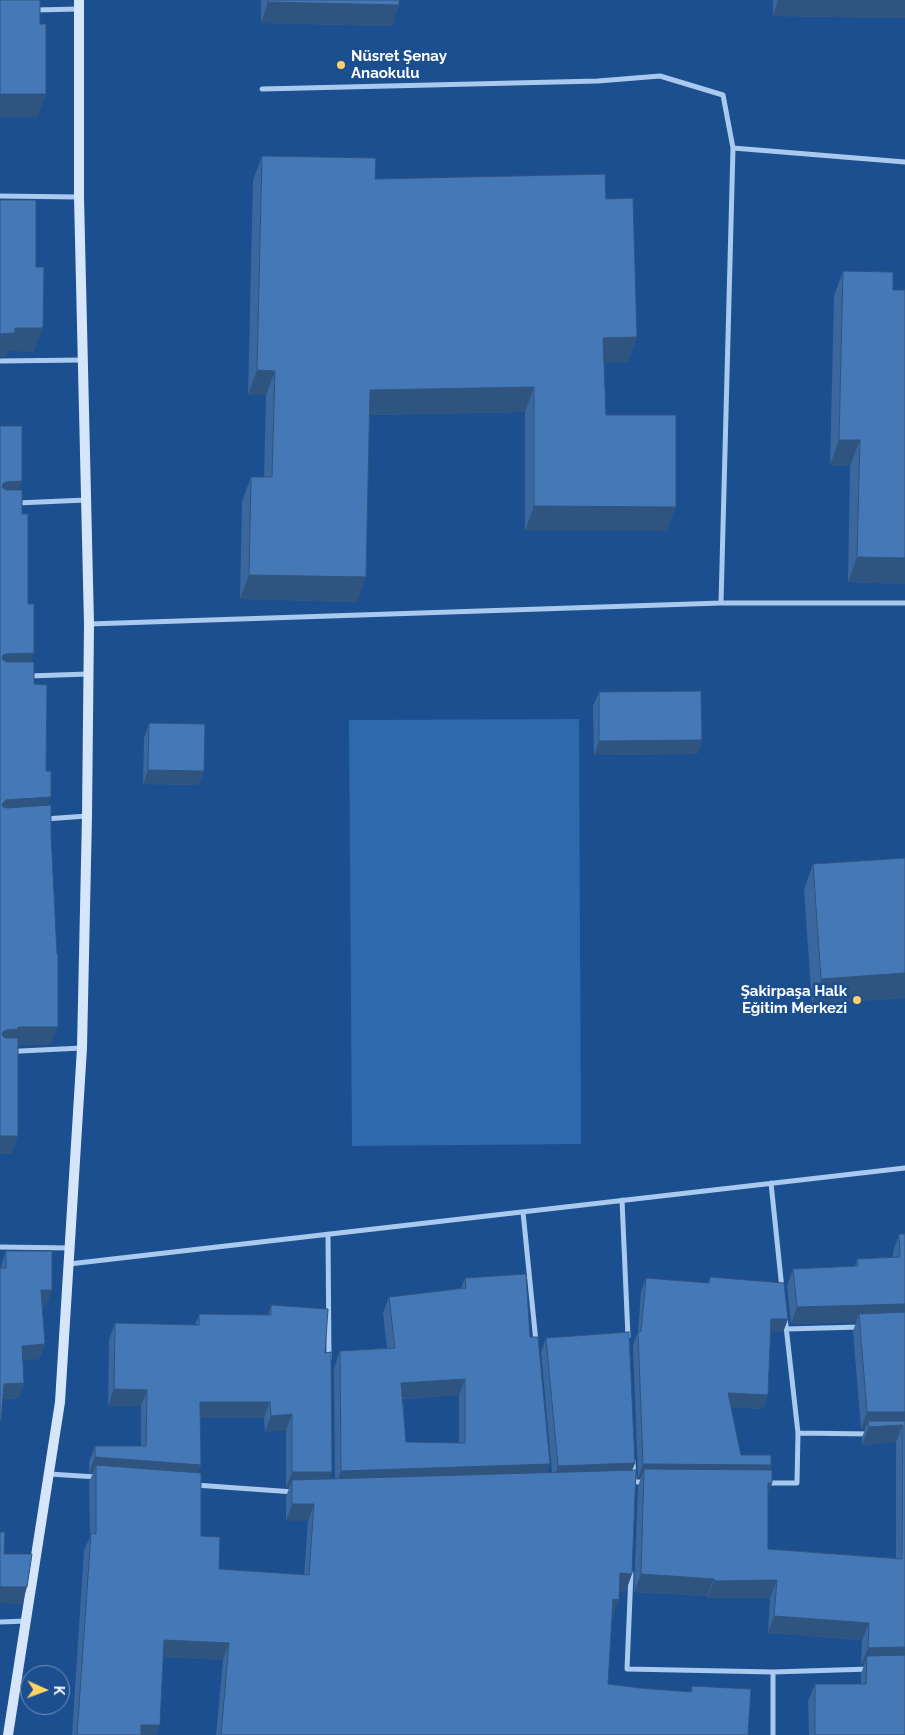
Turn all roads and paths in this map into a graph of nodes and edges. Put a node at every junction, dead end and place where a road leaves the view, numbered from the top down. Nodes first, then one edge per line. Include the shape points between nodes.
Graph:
1 (79, 5) edge
2 (30, 10) edge
3 (262, 89) dead end
4 (734, 148) junction
5 (905, 162) edge
6 (0, 196) edge
7 (79, 197) junction
8 (82, 360) junction
9 (0, 361) edge
10 (87, 500) junction
11 (10, 504) edge
12 (721, 603) junction
13 (905, 603) edge
14 (89, 624) junction
15 (89, 674) junction
16 (20, 676) edge
17 (87, 816) junction
18 (39, 820) edge
19 (82, 1048) junction
20 (0, 1052) edge
21 (905, 1168) edge
22 (771, 1183) junction
23 (622, 1200) junction
24 (523, 1212) junction
25 (328, 1234) junction
26 (0, 1247) edge
27 (71, 1248) junction
28 (69, 1264) junction
29 (783, 1300) edge
30 (784, 1310) edge
31 (866, 1327) edge
32 (786, 1329) junction
33 (628, 1346) edge
34 (536, 1348) edge
35 (330, 1363) edge
36 (798, 1432) junction
37 (876, 1434) edge
38 (633, 1453) edge
39 (49, 1474) junction
40 (108, 1478) edge
41 (624, 1482) edge
42 (634, 1482) junction
43 (653, 1482) edge
44 (759, 1483) edge
45 (187, 1484) edge
46 (304, 1492) edge
47 (634, 1492) edge
48 (631, 1571) edge
49 (27, 1621) junction
50 (0, 1622) edge
51 (877, 1669) edge
52 (773, 1672) junction
53 (8, 1735) edge
54 (773, 1735) edge

1 - 2 street
1 - 7 main road
3 - 4 street via 598,81 660,76 723,96
4 - 5 street
4 - 12 street
6 - 7 street
7 - 8 main road
8 - 9 street
8 - 10 main road
10 - 11 street
10 - 14 main road
12 - 13 street
12 - 14 street
14 - 15 main road
15 - 16 street
15 - 17 main road
17 - 18 street
17 - 19 main road
19 - 20 street
19 - 27 main road
21 - 22 street
22 - 23 street
22 - 29 street
23 - 24 street
23 - 33 street
24 - 25 street
24 - 34 street
25 - 28 street
25 - 35 street
26 - 27 street
27 - 28 main road
28 - 39 main road via 60,1402
30 - 32 street
31 - 32 street
32 - 36 street
36 - 37 street
36 - 44 street via 797,1483
38 - 42 street
39 - 40 street
39 - 49 main road
41 - 42 street
42 - 43 street
42 - 47 street
45 - 46 street
48 - 52 street via 627,1669
49 - 50 street
49 - 53 main road
51 - 52 street
52 - 54 street

